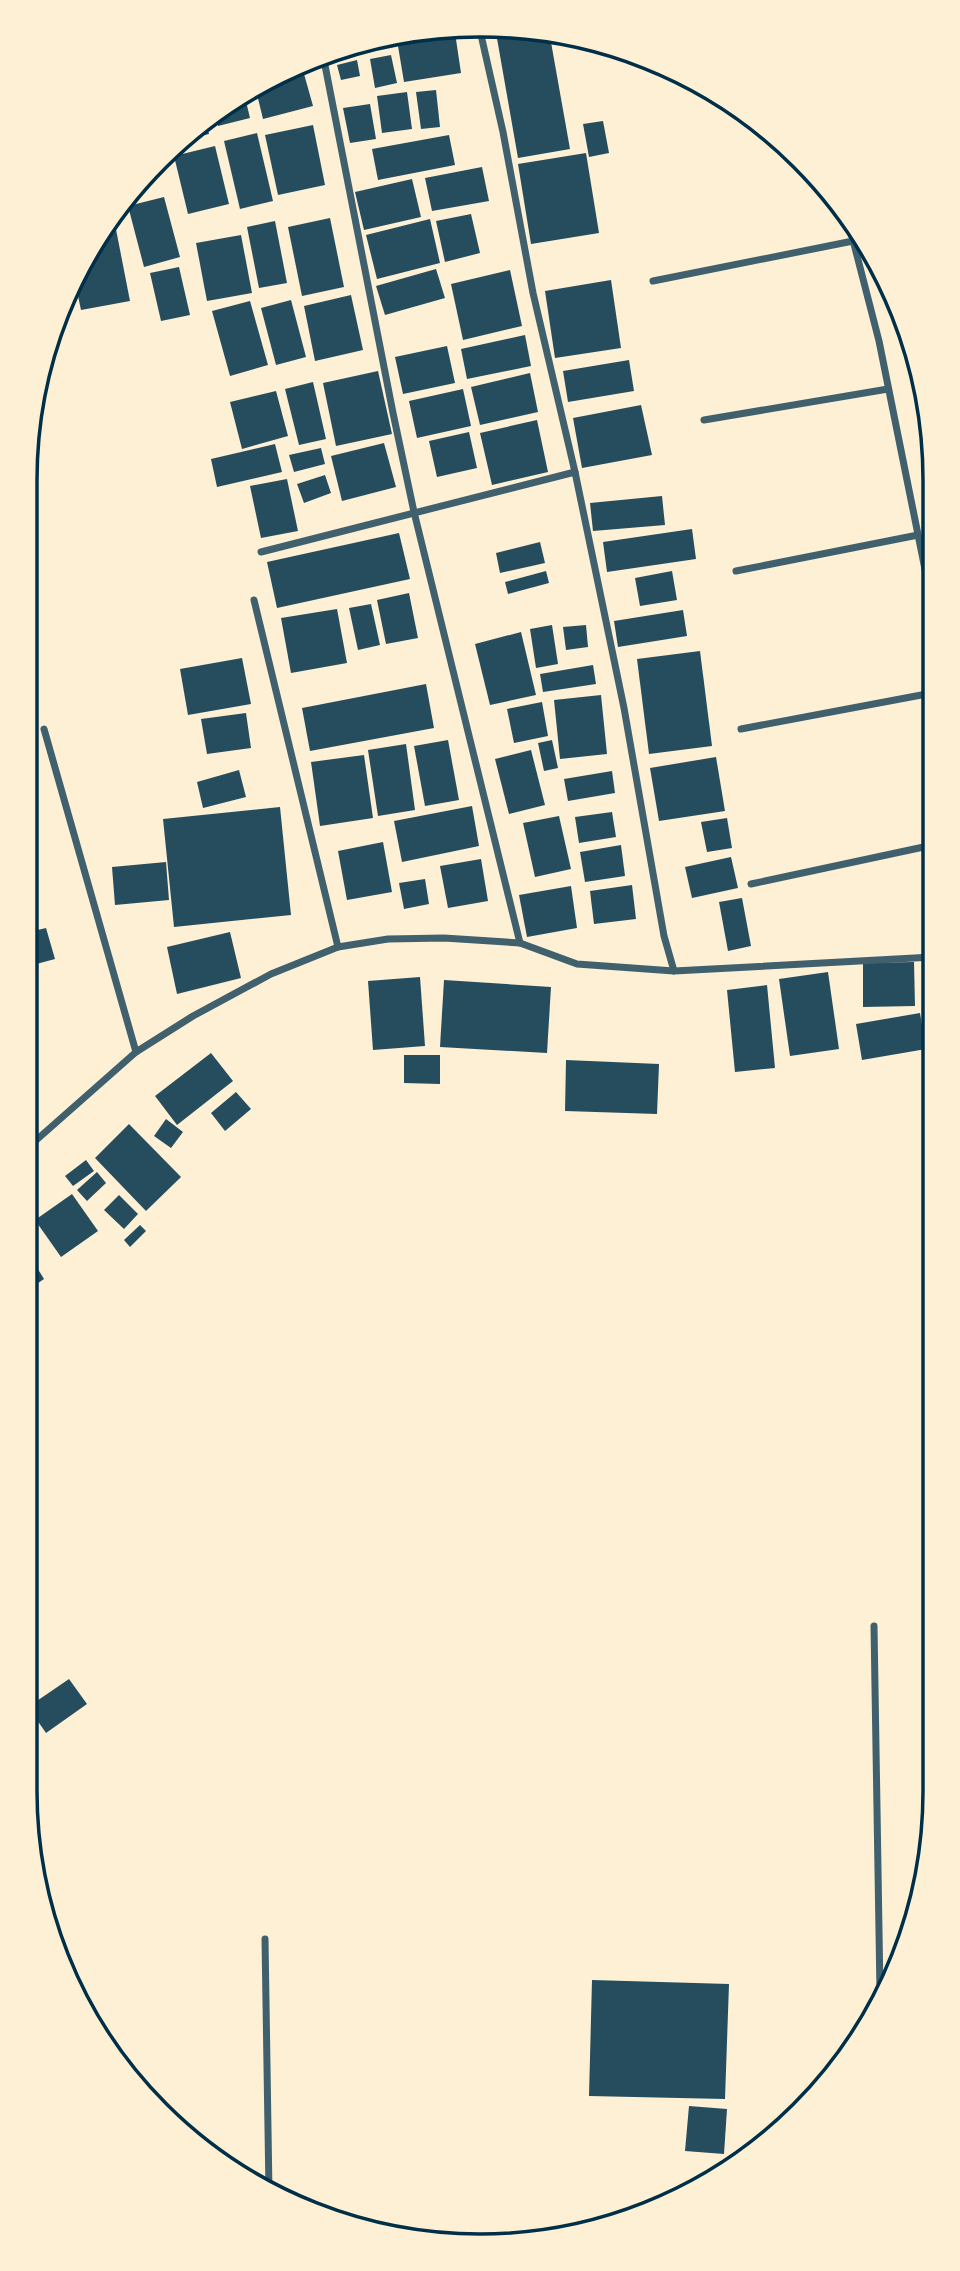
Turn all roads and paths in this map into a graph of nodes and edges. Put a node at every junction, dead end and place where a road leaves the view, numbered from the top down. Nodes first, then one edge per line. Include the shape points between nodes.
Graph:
1 (482, 37) edge
2 (325, 65) edge
3 (853, 241) joint
4 (653, 281) dead end
5 (888, 389) junction
6 (704, 420) dead end
7 (575, 472) junction
8 (414, 512) junction
9 (918, 535) junction
10 (261, 552) dead end
11 (923, 560) edge
12 (736, 571) dead end
13 (254, 600) dead end
14 (923, 695) edge
15 (44, 729) dead end
16 (741, 729) dead end
17 (923, 847) edge
18 (751, 884) dead end
19 (520, 943) junction
20 (338, 947) junction
21 (923, 958) edge
22 (674, 971) junction
23 (136, 1052) junction
24 (37, 1139) edge
25 (874, 1626) dead end
26 (265, 1938) dead end
27 (880, 1983) edge
28 (269, 2181) edge

1 - 7 street
2 - 8 street
3 - 4 street
3 - 5 street
5 - 6 street
5 - 9 street
7 - 8 street
7 - 22 street
8 - 10 street
8 - 19 street
9 - 11 street
9 - 12 street
13 - 20 street
14 - 16 street
15 - 23 street
17 - 18 street
19 - 20 street via 388,939
19 - 22 street via 577,964
20 - 23 street via 271,974
21 - 22 street
23 - 24 street
25 - 27 street
26 - 28 street

